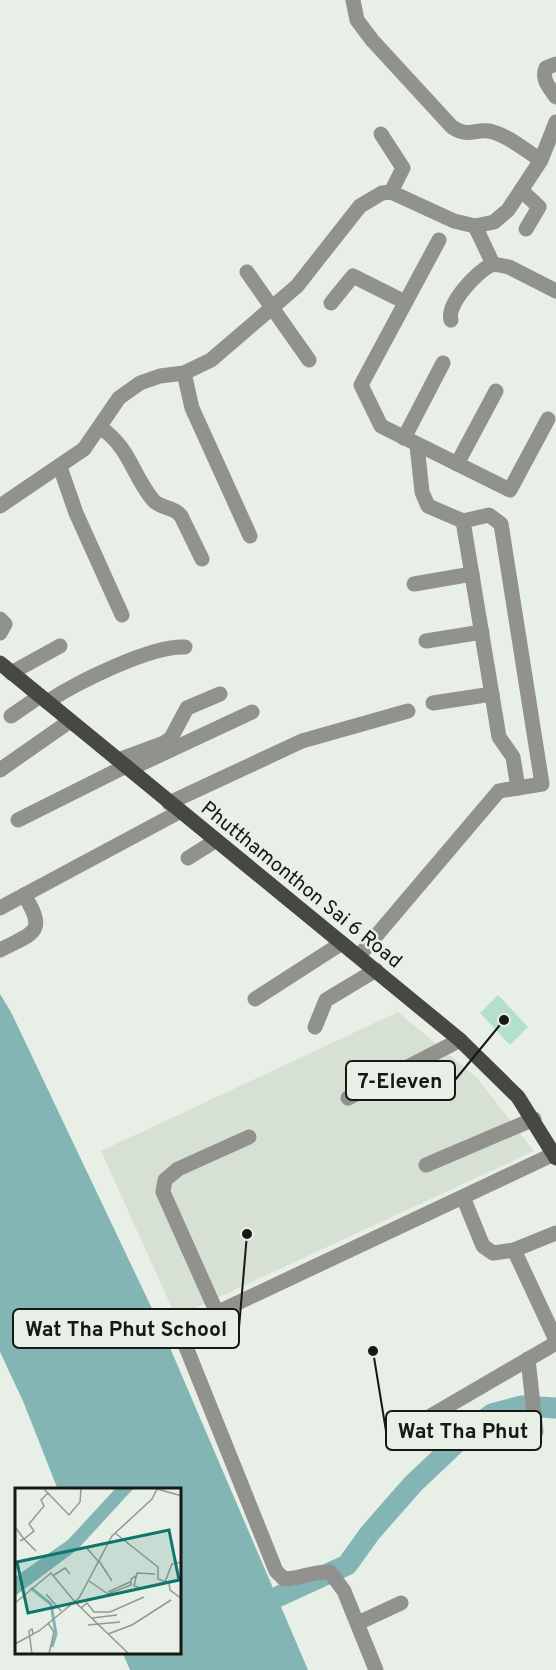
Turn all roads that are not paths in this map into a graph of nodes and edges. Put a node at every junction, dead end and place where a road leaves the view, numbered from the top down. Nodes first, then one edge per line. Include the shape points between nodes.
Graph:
1 (353, 0) edge
2 (556, 64) edge
3 (556, 97) edge
4 (556, 122) edge
5 (381, 134) dead end
6 (541, 160) junction
7 (391, 192) junction
8 (529, 196) junction
9 (477, 229) junction
10 (526, 229) dead end
11 (439, 240) dead end
12 (491, 257) junction
13 (247, 272) dead end
14 (556, 291) edge
15 (405, 302) junction
16 (331, 303) dead end
17 (275, 312) junction
18 (451, 320) dead end
19 (309, 360) dead end
20 (443, 363) dead end
21 (184, 373) junction
22 (496, 391) dead end
23 (548, 419) dead end
24 (100, 427) junction
25 (410, 441) junction
26 (457, 464) junction
27 (60, 467) junction
28 (0, 506) edge
29 (463, 521) junction
30 (250, 536) dead end
31 (202, 559) dead end
32 (472, 574) junction
33 (414, 584) dead end
34 (122, 615) dead end
35 (0, 619) edge
36 (482, 632) junction
37 (0, 633) edge
38 (426, 641) dead end
39 (60, 646) dead end
40 (185, 647) dead end
41 (6, 668) edge
42 (220, 694) dead end
43 (492, 694) junction
44 (44, 699) junction
45 (433, 704) dead end
46 (408, 711) dead end
47 (252, 712) dead end
48 (11, 716) dead end
49 (70, 721) junction
50 (125, 765) junction
51 (0, 770) edge
52 (518, 788) junction
53 (174, 807) junction
54 (18, 820) dead end
55 (215, 841) junction
56 (188, 858) dead end
57 (24, 895) junction
58 (0, 908) edge
59 (342, 943) junction
60 (0, 951) edge
61 (359, 956) junction
62 (376, 970) junction
63 (255, 999) dead end
64 (315, 1027) dead end
65 (460, 1040) junction
66 (348, 1098) dead end
67 (534, 1119) junction
68 (249, 1137) dead end
69 (555, 1155) edge
70 (426, 1165) dead end
71 (463, 1197) junction
72 (556, 1233) edge
73 (514, 1250) junction
74 (217, 1313) junction
75 (556, 1341) edge
76 (528, 1359) junction
77 (536, 1432) dead end
78 (398, 1435) dead end
79 (401, 1603) dead end
80 (358, 1623) junction
81 (376, 1670) edge

1 - 6 street via 357,20 372,40 452,127 470,134 491,131
2 - 3 street via 544,73
4 - 6 street
5 - 7 street via 403,168
6 - 8 street
7 - 9 street via 432,213
7 - 17 street via 360,206
8 - 9 street via 494,222
8 - 10 street via 538,211
9 - 12 street
11 - 15 street
12 - 14 street
12 - 18 street via 464,288 452,308
13 - 17 street
15 - 16 street via 353,276
15 - 25 street via 361,385 381,426
17 - 19 street
17 - 21 street via 211,360
20 - 25 street
21 - 24 street via 140,383 119,398
21 - 30 street via 192,408
22 - 26 street
23 - 26 street via 510,490
24 - 27 street via 84,449
24 - 31 street via 123,447 154,501 181,516
25 - 26 street
25 - 29 street via 428,506
27 - 28 street
27 - 34 street via 76,513
29 - 32 street
29 - 52 street via 489,515 501,524 542,784
32 - 33 street
32 - 36 street
35 - 37 street via 4,624
36 - 38 street
36 - 43 street
39 - 41 street
40 - 44 street via 171,648 95,675
41 - 44 main road, Phutthamonthon Sai 6 Road
42 - 50 street via 187,708 171,738
43 - 45 street
43 - 52 street via 499,737 513,757
44 - 48 street
44 - 49 main road, Phutthamonthon Sai 6 Road
46 - 53 street via 302,741
47 - 50 street
49 - 50 main road, Phutthamonthon Sai 6 Road
49 - 51 street
50 - 53 main road, Phutthamonthon Sai 6 Road
50 - 54 street
52 - 61 street via 499,791
53 - 55 main road, Phutthamonthon Sai 6 Road
53 - 57 street
55 - 56 street
55 - 59 main road, Phutthamonthon Sai 6 Road
57 - 58 street
57 - 60 street via 36,917 36,927 28,936
59 - 61 main road, Phutthamonthon Sai 6 Road
59 - 63 street
61 - 62 main road, Phutthamonthon Sai 6 Road
62 - 64 street via 326,1000
62 - 65 main road, Phutthamonthon Sai 6 Road
65 - 66 street
65 - 67 main road, Phutthamonthon Sai 6 Road via 518,1096
67 - 69 main road, Phutthamonthon Sai 6 Road
67 - 70 street
68 - 74 street via 177,1169 165,1180 163,1192
69 - 71 street
71 - 73 street via 483,1246 493,1253
71 - 74 street
72 - 73 street
73 - 75 street
74 - 80 street via 197,1322 186,1335 186,1347 276,1571 284,1579 330,1572 344,1591
75 - 76 street
76 - 77 street
76 - 78 street
79 - 80 street
80 - 81 street

